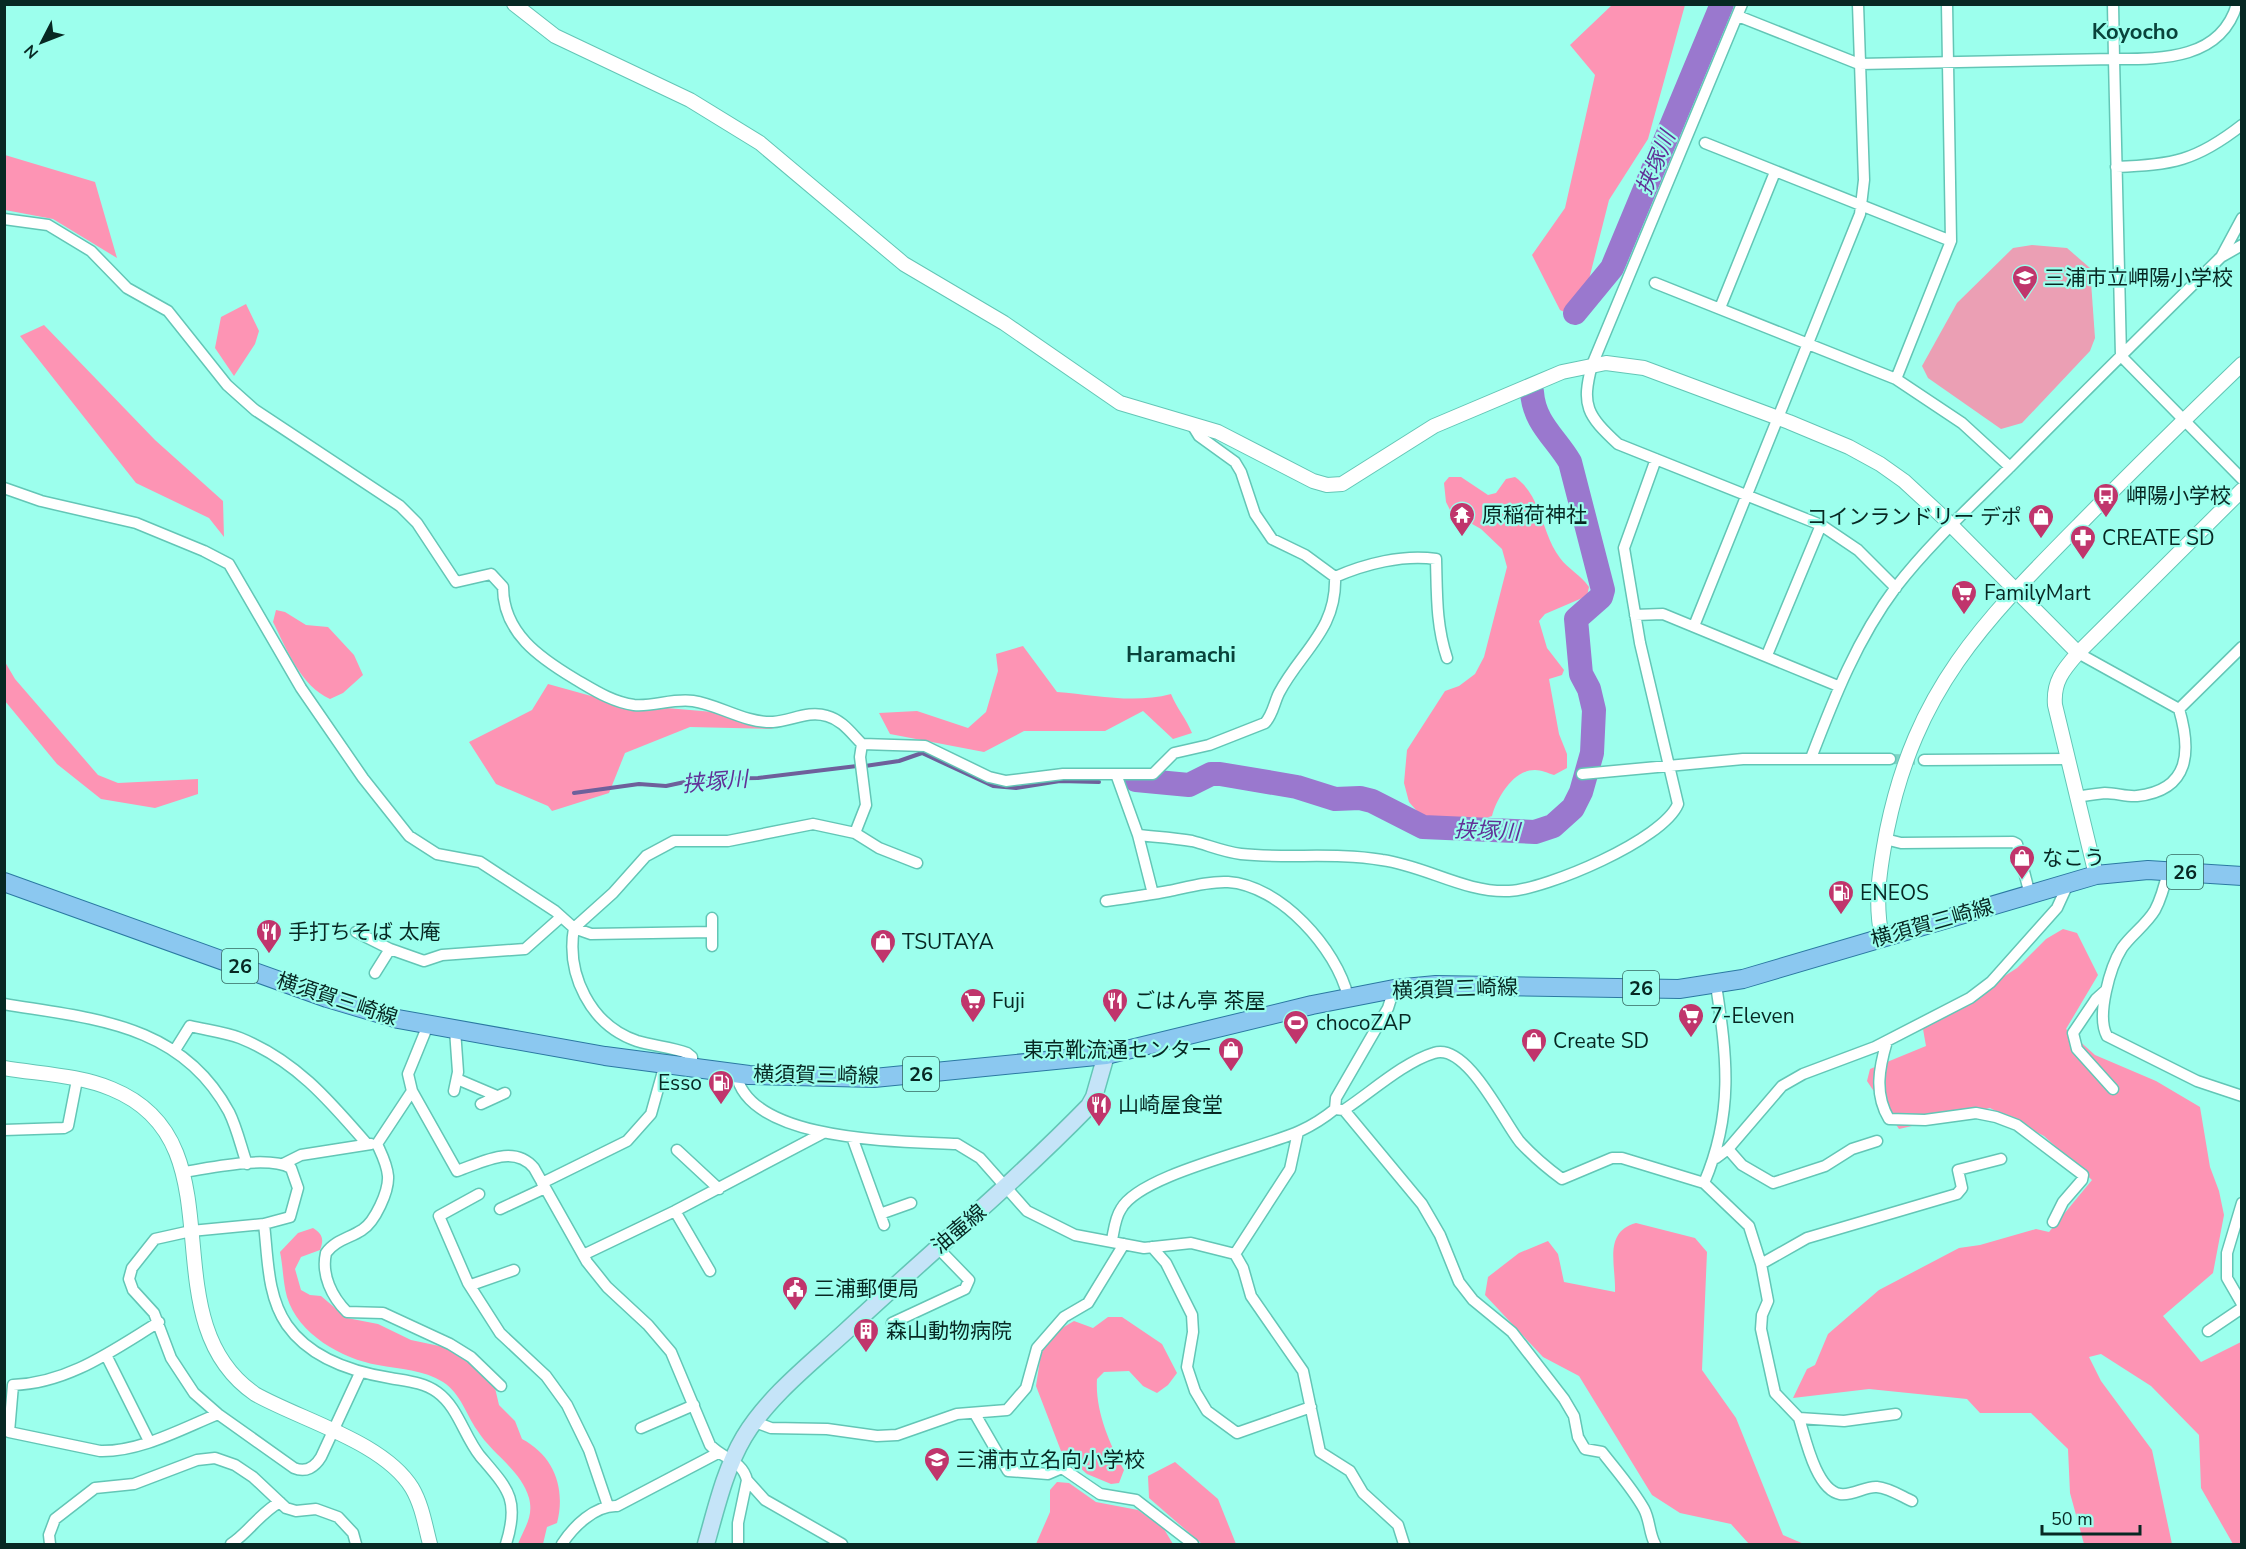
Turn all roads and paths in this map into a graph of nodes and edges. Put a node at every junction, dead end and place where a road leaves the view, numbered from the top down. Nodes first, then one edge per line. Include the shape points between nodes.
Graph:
1 (514, 4) edge
2 (1742, 4) edge
3 (1858, 4) edge
4 (1947, 4) edge
5 (2113, 4) edge
6 (2237, 4) edge
7 (1738, 16) junction
8 (2114, 59) junction
9 (1949, 62) junction
10 (1859, 64) junction
11 (2241, 125) edge
12 (1705, 143) dead end
13 (2116, 167) junction
14 (1775, 172) junction
15 (1862, 206) junction
16 (2241, 218) edge
17 (4, 219) edge
18 (1951, 242) junction
19 (2241, 245) edge
20 (2221, 257) junction
21 (1655, 283) dead end
22 (1720, 308) junction
23 (1809, 344) junction
24 (2121, 356) junction
25 (2241, 364) edge
26 (1592, 365) junction
27 (1896, 380) junction
28 (1778, 418) junction
29 (2184, 421) junction
30 (1191, 423) junction
31 (1656, 459) junction
32 (2010, 467) junction
33 (2241, 479) edge
34 (4, 488) edge
35 (2241, 490) edge
36 (1747, 494) junction
37 (1821, 525) junction
38 (1952, 526) junction
39 (1335, 577) junction
40 (1896, 588) junction
41 (2015, 590) junction
42 (1635, 615) junction
43 (1694, 626) junction
44 (2241, 647) edge
45 (2078, 653) junction
46 (1767, 655) junction
47 (1448, 658) dead end
48 (1838, 686) junction
49 (2179, 709) junction
50 (862, 744) junction
51 (1811, 758) junction
52 (1890, 759) tunnel mouth
53 (2068, 759) junction
54 (1924, 760) tunnel mouth
55 (1671, 765) junction
56 (1587, 773) dead end
57 (1116, 774) junction
58 (2077, 796) junction
59 (855, 832) junction
60 (1138, 835) junction
61 (1885, 839) junction
62 (917, 863) dead end
63 (2169, 871) junction
64 (2096, 875) junction
65 (2241, 876) edge
66 (4, 882) edge
67 (2068, 884) junction
68 (1153, 894) junction
69 (2030, 895) junction
70 (1106, 901) dead end
71 (561, 917) junction
72 (712, 918) dead end
73 (574, 928) junction
74 (356, 932) dead end
75 (712, 932) junction
76 (1882, 938) junction
77 (712, 946) dead end
78 (390, 949) junction
79 (375, 973) dead end
80 (1716, 984) junction
81 (1394, 989) junction
82 (2106, 990) junction
83 (1348, 997) junction
84 (4, 1004) edge
85 (428, 1025) junction
86 (455, 1030) junction
87 (1887, 1041) junction
88 (175, 1050) junction
89 (1106, 1055) junction
90 (665, 1064) junction
91 (4, 1068) edge
92 (692, 1069) junction
93 (736, 1073) junction
94 (457, 1079) junction
95 (77, 1080) junction
96 (2113, 1089) dead end
97 (412, 1091) junction
98 (454, 1091) dead end
99 (2241, 1096) edge
100 (481, 1104) dead end
101 (1340, 1110) junction
102 (4, 1130) edge
103 (1298, 1132) junction
104 (823, 1133) junction
105 (852, 1137) junction
106 (1877, 1141) dead end
107 (372, 1144) junction
108 (1728, 1149) junction
109 (677, 1150) dead end
110 (1716, 1158) junction
111 (2001, 1159) dead end
112 (247, 1164) junction
113 (283, 1164) junction
114 (183, 1172) junction
115 (1704, 1183) junction
116 (543, 1185) junction
117 (1006, 1188) junction
118 (719, 1189) junction
119 (479, 1194) dead end
120 (911, 1203) dead end
121 (2241, 1203) edge
122 (500, 1209) dead end
123 (675, 1211) junction
124 (880, 1214) junction
125 (2053, 1222) dead end
126 (264, 1224) junction
127 (884, 1226) dead end
128 (191, 1231) junction
129 (1112, 1240) junction
130 (1124, 1244) junction
131 (937, 1247) junction
132 (1152, 1247) junction
133 (1235, 1254) junction
134 (583, 1255) junction
135 (1761, 1264) junction
136 (514, 1270) dead end
137 (710, 1271) dead end
138 (471, 1285) junction
139 (2241, 1306) edge
140 (159, 1322) junction
141 (892, 1323) dead end
142 (2208, 1331) dead end
143 (106, 1354) junction
144 (360, 1373) junction
145 (501, 1386) dead end
146 (9, 1387) edge
147 (694, 1405) junction
148 (1311, 1407) junction
149 (218, 1414) junction
150 (975, 1414) junction
151 (1896, 1414) dead end
152 (1799, 1418) junction
153 (755, 1422) junction
154 (641, 1428) dead end
155 (333, 1432) junction
156 (149, 1441) junction
157 (718, 1453) junction
158 (733, 1461) junction
159 (747, 1480) junction
160 (1912, 1501) dead end
161 (279, 1502) junction
162 (608, 1506) junction
163 (50, 1545) edge
164 (231, 1545) edge
165 (356, 1545) edge
166 (430, 1545) edge
167 (506, 1545) edge
168 (561, 1545) edge
169 (705, 1545) edge
170 (738, 1545) edge
171 (842, 1545) edge
172 (1193, 1545) edge
173 (1404, 1545) edge
174 (1655, 1545) edge

1 - 30 street via 555,36 705,107 760,143 904,264 1004,323 1120,403
2 - 7 street
3 - 10 street
4 - 9 street
5 - 8 street
6 - 8 street via 2223,31 2195,51 2160,58
7 - 10 street
7 - 26 street
8 - 9 street
8 - 13 street
9 - 10 street
9 - 18 street
10 - 15 street
11 - 13 street via 2203,153 2184,160
12 - 14 street
13 - 24 street
14 - 15 street
14 - 22 street
15 - 18 street
15 - 23 street
16 - 20 street
17 - 50 street via 48,225 91,251 128,288 168,311 227,385 255,410 400,506 417,523 456,582 491,574 503,587 509,620 544,661 603,696 623,703 695,701 773,722 807,714 823,715 837,719
18 - 27 street
19 - 20 street
20 - 24 street
21 - 22 street
22 - 23 street
23 - 27 street
23 - 28 street
24 - 29 street
24 - 32 street
25 - 29 street
26 - 28 street via 1625,364 1664,373
26 - 30 street via 1535,382 1434,426 1342,484 1313,481 1218,432
26 - 31 street via 1585,393 1594,417 1618,444
27 - 32 street via 1962,423
28 - 36 street
28 - 38 street via 1880,464
29 - 33 street
29 - 41 street
30 - 39 street via 1199,436 1235,462 1255,514 1272,538
31 - 36 street
31 - 42 street via 1624,548
32 - 38 street
34 - 71 street via 41,501 136,523 229,564 301,688 409,836 437,854 480,862
35 - 45 street
36 - 37 street
36 - 43 street
37 - 40 street via 1858,550
37 - 46 street
38 - 40 street
38 - 41 street
39 - 47 street via 1401,558 1436,559 1439,635
39 - 57 street via 1324,629 1280,692 1265,723 1209,745 1174,753 1153,774
40 - 48 street
41 - 45 street
41 - 61 street via 1962,651 1933,700 1901,776
42 - 43 street via 1663,614
42 - 55 street
43 - 46 street
44 - 49 street
45 - 49 street
45 - 53 street via 2058,677 2054,695
46 - 48 street
48 - 51 street
49 - 58 street via 2187,758 2178,777 2164,787 2138,796
50 - 57 street via 925,746 989,777 1006,781 1063,774
50 - 59 street via 866,805
51 - 52 street
51 - 55 street
53 - 54 street
53 - 58 street
55 - 56 street
55 - 60 street via 1678,804 1674,814 1657,829 1611,856 1518,890 1473,888 1426,870 1380,859 1239,854 1191,841
57 - 60 street
58 - 64 street
59 - 62 street via 879,848
59 - 73 street via 813,824 728,841 674,842 646,856 614,893
60 - 68 street
61 - 69 street via 1901,843 2013,842 2017,844
61 - 76 street via 1877,897
63 - 64 main road, 横須賀三崎線 / 26
63 - 65 main road, 横須賀三崎線 / 26
63 - 82 street via 2162,897 2122,949
64 - 67 main road, 横須賀三崎線 / 26
66 - 85 main road, 横須賀三崎線 / 26 via 327,998
67 - 69 main road, 横須賀三崎線 / 26
67 - 87 street via 2057,908 1991,982 1970,998
68 - 70 street
68 - 83 street via 1230,882 1284,906 1317,938 1337,969
69 - 76 main road, 横須賀三崎線 / 26
71 - 73 street
71 - 78 street via 525,949 442,955 424,962
72 - 75 street
73 - 75 street via 591,934
73 - 92 street via 572,961 591,1007 626,1037 687,1053 692,1057
74 - 78 street
75 - 77 street
76 - 80 main road, 横須賀三崎線 / 26
78 - 79 street
80 - 81 main road, 横須賀三崎線 / 26 via 1679,989 1436,985
80 - 110 street via 1725,1043 1727,1094
81 - 83 main road, 横須賀三崎線 / 26
81 - 101 street via 1388,1008 1336,1098
82 - 96 street via 2073,1033 2077,1049
82 - 99 street via 2102,1027 2107,1036 2197,1081
83 - 89 main road, 横須賀三崎線 / 26
84 - 88 street via 126,1027
85 - 86 main road, 横須賀三崎線 / 26
85 - 97 street via 408,1074
86 - 90 main road, 横須賀三崎線 / 26
86 - 94 street
87 - 108 street via 1782,1086
87 - 125 street via 1878,1078 1880,1104 1889,1119 1976,1113 1996,1117 2017,1125 2083,1175
88 - 107 street via 190,1026 239,1038 299,1070
88 - 112 street via 205,1077 223,1104
89 - 93 main road, 横須賀三崎線 / 26 via 874,1078
89 - 117 main road, 油壷線 via 1089,1106
90 - 92 main road, 横須賀三崎線 / 26
90 - 116 street via 651,1114 633,1134 615,1148
91 - 95 street
92 - 93 main road, 横須賀三崎線 / 26
93 - 104 street via 739,1088 757,1105 779,1120
94 - 98 street
94 - 100 street via 501,1095
95 - 102 street via 68,1126
95 - 114 street via 110,1088 144,1108 169,1137
97 - 107 street
97 - 116 street via 457,1171 506,1155 526,1158
101 - 103 street
101 - 115 street via 1417,1062 1443,1052 1477,1076 1520,1141 1562,1179 1612,1158 1622,1158
101 - 174 street via 1422,1204 1459,1282 1473,1300 1512,1332 1564,1399 1585,1449 1602,1452 1637,1497 1646,1512
103 - 129 street via 1194,1167 1141,1190 1121,1208
103 - 133 street via 1290,1169
104 - 105 street
104 - 118 street
105 - 117 street via 957,1144 980,1158
105 - 124 street
106 - 108 street via 1852,1149 1825,1166 1773,1184 1742,1165
107 - 113 street via 301,1155
107 - 145 street via 386,1165 388,1179 379,1206 366,1226 327,1253 329,1286 335,1300 347,1312 383,1313 450,1344 471,1357
108 - 110 street
109 - 118 street
110 - 115 street
111 - 135 street via 1958,1170 1962,1188 1957,1194 1807,1238
112 - 113 street
112 - 114 street
113 - 126 street via 291,1168 298,1188 294,1212 284,1220
114 - 128 street
115 - 135 street via 1749,1226
116 - 122 street
116 - 134 street
117 - 129 street via 1036,1217 1075,1235
117 - 131 main road, 油壷線
118 - 123 street
119 - 138 street via 439,1216
120 - 124 street
121 - 139 street via 2227,1253 2228,1278
123 - 134 street
123 - 137 street
124 - 127 street
126 - 128 street
126 - 144 street via 273,1293 287,1325 320,1354
128 - 140 street via 155,1239 130,1273 130,1285
128 - 155 street via 204,1323 220,1360 255,1394
129 - 130 street
130 - 132 street
130 - 150 street via 1089,1303 1064,1317 1037,1348 1026,1389 1019,1400 1007,1410
131 - 141 street via 969,1280 965,1289
131 - 153 main road, 油壷線
132 - 133 street via 1191,1243
132 - 148 street via 1166,1263 1192,1315 1187,1367 1207,1411 1237,1433
133 - 148 street via 1251,1296 1303,1371
134 - 147 street via 607,1287 671,1352
135 - 152 street via 1768,1301 1761,1329 1775,1393
136 - 138 street
138 - 162 street via 500,1333 546,1376 567,1405 589,1450
139 - 142 street
140 - 143 street
140 - 149 street via 177,1371
143 - 146 street via 56,1378
143 - 156 street
144 - 155 street
144 - 167 street via 423,1384 445,1398 479,1454 508,1489 513,1513
146 - 156 street via 9,1432 100,1451 123,1450
147 - 154 street
147 - 157 street via 710,1445
148 - 173 street via 1320,1452 1350,1471 1363,1493 1398,1525
149 - 155 street via 298,1470 317,1464
149 - 156 street
150 - 153 street via 957,1414 897,1435 877,1436 827,1429 771,1428
150 - 172 street via 1008,1471 1048,1474 1062,1468 1100,1494 1136,1500
151 - 152 street via 1844,1421
152 - 160 street via 1814,1464 1831,1490 1840,1494 1876,1487
153 - 158 main road, 油壷線
155 - 166 street via 375,1452 400,1472 416,1495
157 - 158 street
157 - 162 street via 617,1506
158 - 159 street via 742,1466
158 - 169 main road, 油壷線
159 - 170 street via 738,1523
159 - 171 street via 765,1500
161 - 163 street via 254,1477 235,1465 215,1458 198,1460 134,1484 95,1488 55,1519
161 - 164 street
161 - 165 street via 296,1511 316,1509 331,1513 349,1527
162 - 168 street via 579,1523

